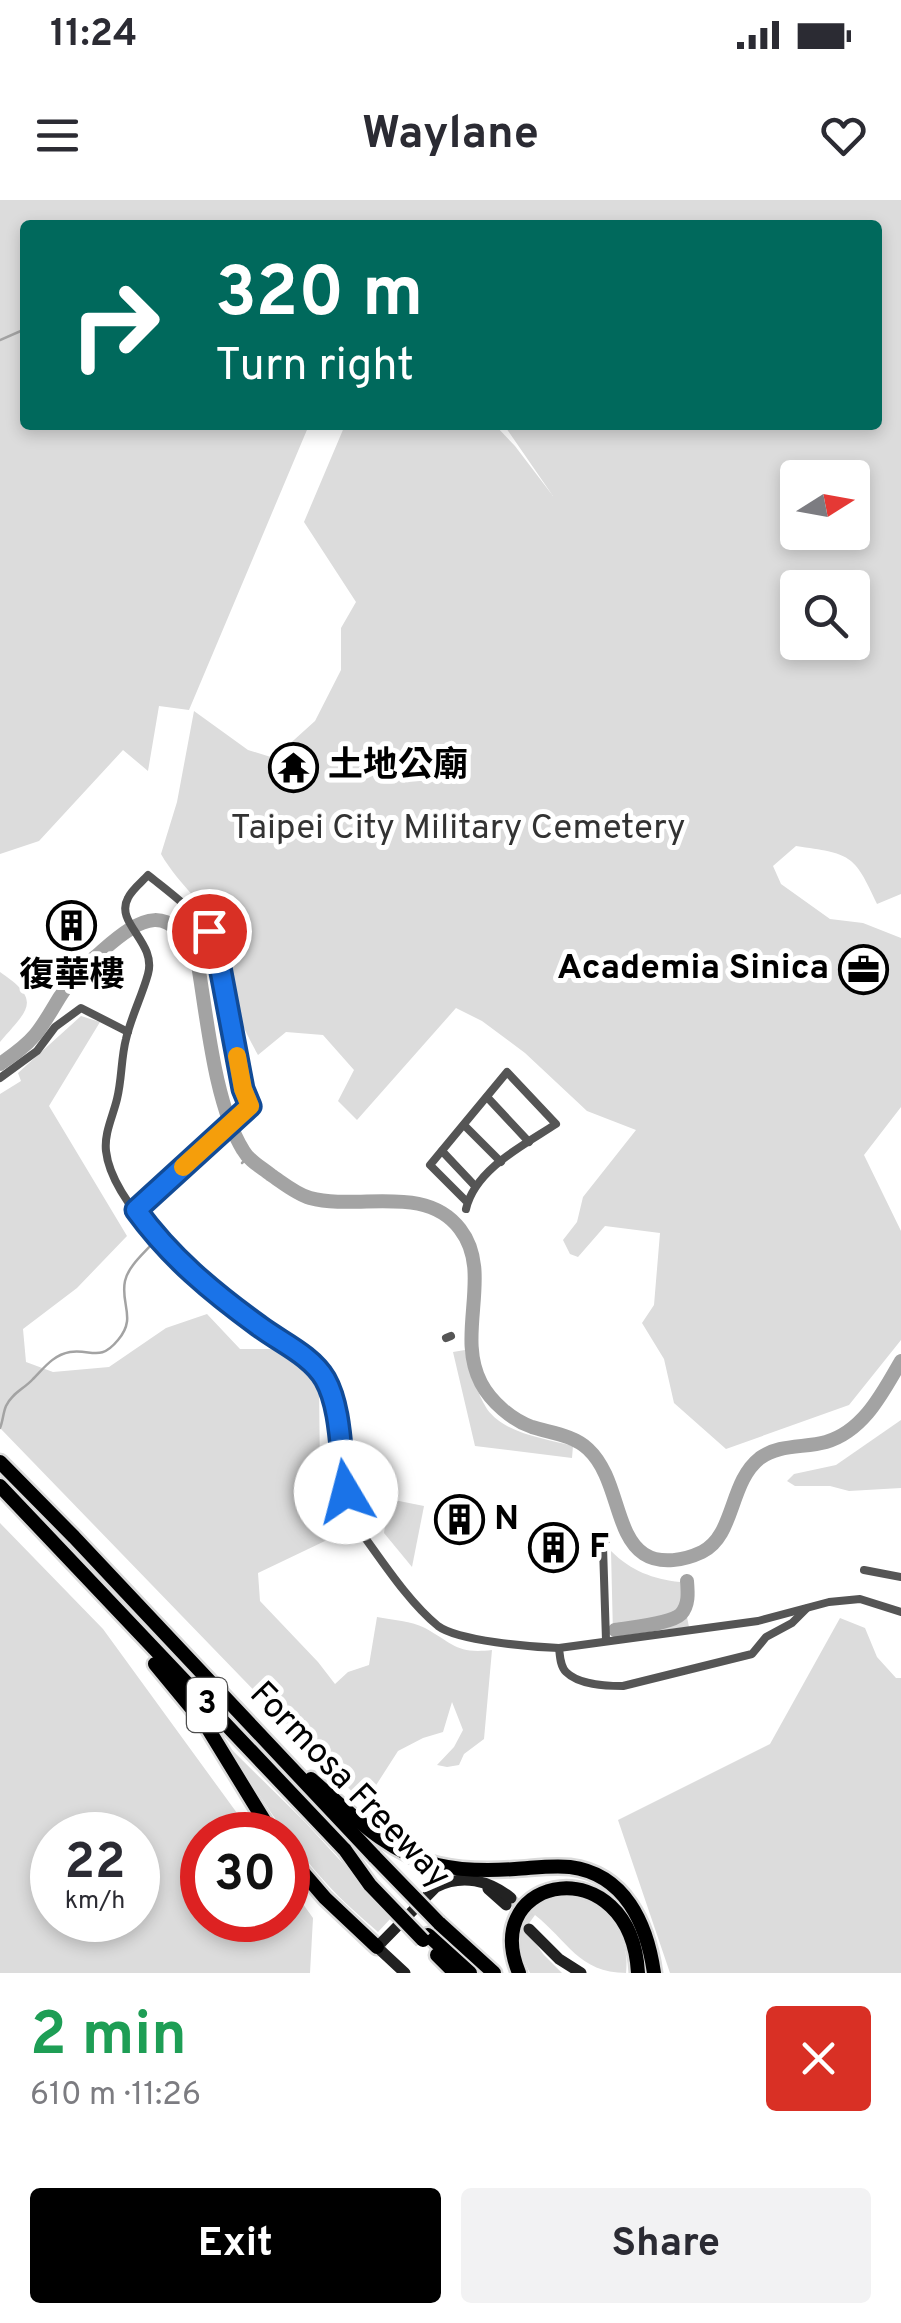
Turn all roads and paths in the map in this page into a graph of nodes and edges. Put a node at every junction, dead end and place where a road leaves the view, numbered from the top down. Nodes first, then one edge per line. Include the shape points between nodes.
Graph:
1 (128, 1032) junction
2 (0, 1078) edge
3 (487, 1098) junction
4 (464, 1125) junction
5 (529, 1142) junction
6 (442, 1151) junction
7 (501, 1162) junction
8 (475, 1186) junction
9 (136, 1210) junction
10 (0, 1462) edge
11 (0, 1486) edge
12 (607, 1538) dead end
13 (69, 1559) junction
14 (864, 1570) dead end
15 (901, 1577) edge
16 (807, 1608) junction
17 (901, 1612) edge
18 (606, 1640) junction
19 (559, 1648) junction
20 (250, 1726) junction
21 (259, 1812) edge
22 (310, 1881) edge
23 (508, 1901) tunnel mouth
24 (531, 1926) tunnel mouth
25 (425, 1937) junction
26 (377, 1947) junction
27 (646, 1970) edge
28 (580, 1972) edge
29 (405, 1973) edge
30 (454, 1973) edge
31 (470, 1973) edge
32 (494, 1973) edge
33 (519, 1973) edge

1 - 2 street via 81,1008
1 - 9 street via 105,1149
1 - 9 street via 150,962 125,908 148,875 198,916 216,946 250,1106
3 - 4 street
3 - 5 street
3 - 5 street via 508,1072 556,1124
4 - 6 street
4 - 7 street
5 - 7 street
6 - 8 street
6 - 8 street via 430,1165 466,1206
7 - 8 street
9 - 19 street via 201,1282 324,1377 336,1412 350,1514 425,1614 449,1632
10 - 20 highway, Formosa Freeway / 3
11 - 13 highway, Formosa Freeway / 3
12 - 18 street
13 - 21 highway via 207,1727
13 - 25 highway, Formosa Freeway / 3, bridge
14 - 15 street
16 - 17 street via 860,1600
16 - 18 street via 758,1621
16 - 19 street via 752,1654 622,1686 566,1673
18 - 19 street
20 - 27 highway via 402,1851 471,1870 568,1867 614,1886 645,1930
20 - 32 highway, Formosa Freeway / 3, bridge
22 - 26 highway
23 - 26 main road via 487,1883 446,1882
24 - 28 main road
25 - 30 highway
25 - 31 highway, Formosa Freeway
26 - 29 main road
27 - 33 highway via 626,1926 602,1898 557,1888 533,1898 516,1923 511,1946

